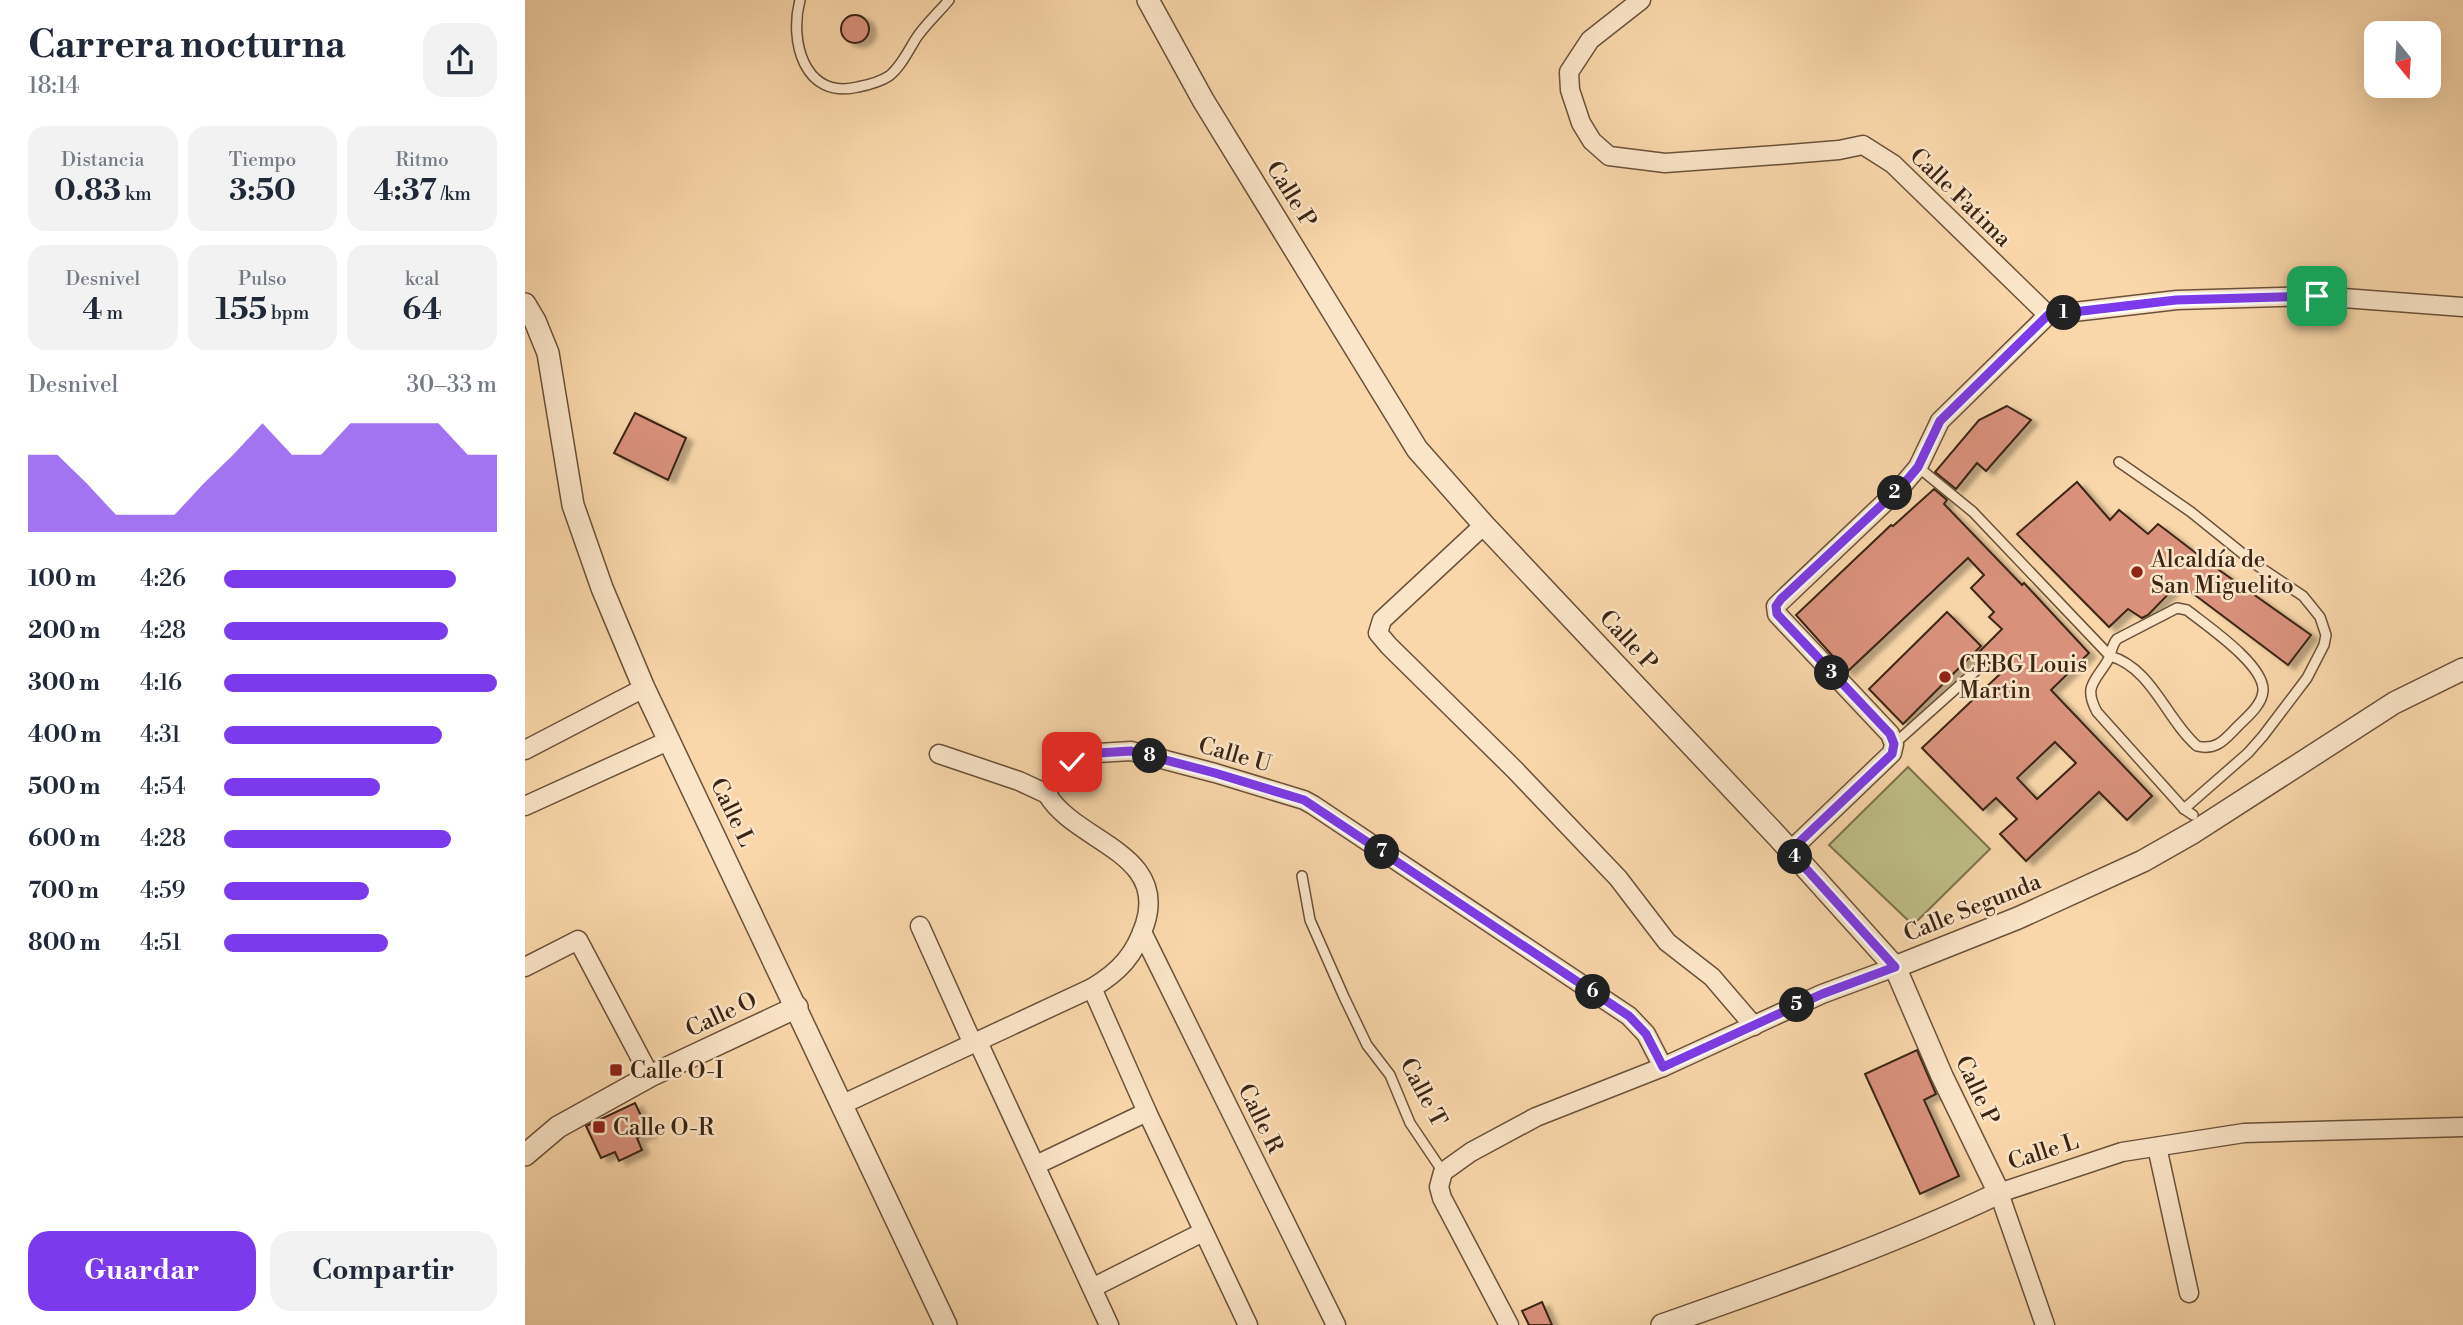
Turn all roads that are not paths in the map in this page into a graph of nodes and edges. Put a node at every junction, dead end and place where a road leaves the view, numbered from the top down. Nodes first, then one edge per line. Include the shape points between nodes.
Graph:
1 (800, 0) edge
2 (949, 0) edge
3 (1147, 0) edge
4 (1641, 0) edge
5 (525, 304) edge
6 (2463, 307) edge
7 (2048, 315) junction
8 (2119, 462) dead end
9 (1918, 467) junction
10 (1484, 525) junction
11 (2110, 656) junction
12 (1979, 668) dead end
13 (2463, 669) edge
14 (645, 688) junction
15 (670, 740) junction
16 (1894, 744) junction
17 (525, 750) edge
18 (939, 754) dead end
19 (1047, 794) junction
20 (525, 806) edge
21 (2184, 809) junction
22 (2193, 815) dead end
23 (1790, 851) junction
24 (1302, 876) dead end
25 (920, 926) dead end
26 (1142, 932) junction
27 (525, 967) edge
28 (1895, 967) junction
29 (1091, 988) junction
30 (797, 1007) junction
31 (1754, 1026) junction
32 (976, 1043) junction
33 (1663, 1067) junction
34 (650, 1076) junction
35 (841, 1105) junction
36 (1147, 1112) junction
37 (2463, 1127) edge
38 (2157, 1147) junction
39 (525, 1155) edge
40 (1036, 1165) junction
41 (1443, 1172) junction
42 (1999, 1193) junction
43 (1203, 1232) junction
44 (1092, 1288) junction
45 (2189, 1293) dead end
46 (946, 1325) edge
47 (1109, 1325) edge
48 (1248, 1325) edge
49 (1336, 1325) edge
50 (1509, 1325) edge
51 (1662, 1325) edge
52 (2045, 1325) edge

1 - 2 lane via 795,29 810,75 831,88 851,89 889,76
3 - 10 street, Calle P via 1203,100 1417,449
4 - 7 street, Calle Fatima via 1590,40 1569,72 1581,123 1609,156 1665,163 1863,145 1893,164
5 - 14 street, Calle L via 548,353 573,505
6 - 7 street via 2317,296 2176,300
7 - 9 street via 1940,421
8 - 21 lane via 2303,596 2320,617 2326,635 2307,678 2263,736
9 - 11 lane via 1973,512
9 - 16 street via 1776,606 1777,614 1890,734
10 - 23 street, Calle P
10 - 31 street via 1382,621 1378,633 1618,878 1667,942 1712,977
11 - 11 lane via 2117,639 2178,608 2187,610 2250,663 2260,678 2261,699 2222,743 2197,746 2140,674
11 - 21 lane via 2090,687 2093,705
12 - 16 lane
13 - 28 street, Calle Segunda via 2394,703 2143,861
14 - 15 street, Calle L
14 - 17 street
15 - 20 street
15 - 30 street, Calle L
16 - 23 street via 1892,754
18 - 19 street
19 - 26 street via 1064,816 1137,869 1149,897
19 - 33 street, Calle U via 1054,778 1072,762 1098,753 1131,751 1304,800 1629,1016 1646,1034
21 - 22 lane
23 - 28 street, Calle P
24 - 41 lane, Calle T via 1310,920 1344,997 1367,1045 1390,1075 1410,1123
25 - 32 street
26 - 29 street via 1124,965
26 - 49 street, Calle R
27 - 34 street via 578,940
28 - 31 street, Calle Segunda
28 - 42 street, Calle P
29 - 32 street
29 - 36 street
30 - 34 street, Calle O
30 - 35 street, Calle L
31 - 33 street, Calle Segunda
32 - 35 street
32 - 40 street
33 - 41 street, Calle Segunda via 1536,1117
34 - 39 street, Calle O via 558,1127
35 - 46 street, Calle L
36 - 40 street
36 - 43 street
37 - 38 street, Calle L via 2244,1133
38 - 42 street, Calle L via 2122,1152
38 - 45 street
40 - 44 street
41 - 50 street, Calle T via 1442,1198
42 - 51 street, Calle L via 1929,1226
42 - 52 street, Calle P
43 - 44 street
43 - 48 street
44 - 47 street

